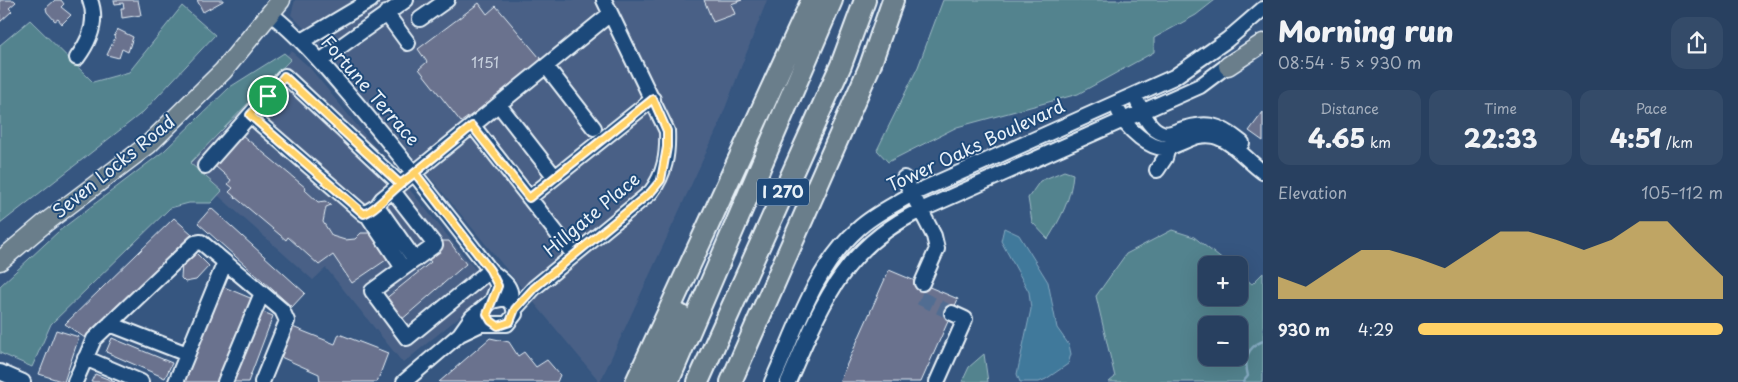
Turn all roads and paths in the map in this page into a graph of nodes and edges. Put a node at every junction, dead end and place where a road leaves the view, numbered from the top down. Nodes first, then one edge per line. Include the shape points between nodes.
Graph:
1 (90, 0) edge
2 (281, 0) edge
3 (371, 0) edge
4 (406, 0) edge
5 (604, 0) edge
6 (812, 0) edge
7 (832, 0) edge
8 (865, 0) edge
9 (893, 0) edge
10 (438, 2) edge
11 (1263, 9) edge
12 (386, 13) junction
13 (271, 14) junction
14 (610, 14) junction
15 (420, 19) dead end
16 (1263, 35) edge
17 (302, 41) junction
18 (408, 43) dead end
19 (1263, 43) edge
20 (77, 58) dead end
21 (320, 61) junction
22 (546, 66) junction
23 (1228, 66) junction
24 (1134, 94) junction
25 (653, 99) junction
26 (1115, 102) junction
27 (498, 105) junction
28 (1143, 111) junction
29 (250, 115) junction
30 (1122, 120) junction
31 (472, 126) junction
32 (594, 128) dead end
33 (1168, 148) junction
34 (1263, 161) edge
35 (205, 166) dead end
36 (1157, 170) dead end
37 (1263, 172) edge
38 (415, 173) junction
39 (555, 177) junction
40 (904, 178) dead end
41 (396, 188) junction
42 (722, 193) junction
43 (912, 194) junction
44 (529, 198) junction
45 (372, 209) junction
46 (921, 210) junction
47 (792, 244) junction
48 (574, 255) junction
49 (415, 260) junction
50 (0, 261) edge
51 (225, 262) junction
52 (404, 268) junction
53 (490, 270) junction
54 (508, 284) junction
55 (924, 284) dead end
56 (534, 288) junction
57 (262, 293) junction
58 (490, 302) junction
59 (513, 305) junction
60 (952, 313) tunnel mouth
61 (110, 324) junction
62 (494, 324) junction
63 (460, 334) junction
64 (187, 354) junction
65 (85, 358) junction
66 (0, 372) edge
67 (22, 382) edge
68 (75, 382) edge
69 (141, 382) edge
70 (176, 382) edge
71 (225, 382) edge
72 (262, 382) edge
73 (404, 382) edge
74 (636, 382) edge
75 (653, 382) edge
76 (668, 382) edge
77 (698, 382) edge
78 (716, 382) edge
79 (731, 382) edge
80 (772, 382) edge
81 (788, 382) edge
82 (937, 382) edge

1 - 20 street via 90,38
2 - 13 main road, Seven Locks Road
3 - 17 street
4 - 12 street
5 - 14 street, Hillgate Place
6 - 42 highway, I 270
7 - 76 highway, I 270
8 - 77 highway, I 270 via 841,64
9 - 47 highway, I 270 via 870,66
10 - 15 street
11 - 24 street, Tower Oaks Boulevard via 1227,40 1174,77
12 - 18 street
12 - 21 street
13 - 17 street, Fortune Terrace
13 - 50 main road, Seven Locks Road via 223,71 148,145
14 - 22 street
14 - 25 street, Hillgate Place
16 - 23 street, Tower Oaks Boulevard
17 - 21 street, Fortune Terrace
19 - 23 main road
21 - 38 street, Fortune Terrace
22 - 27 street
22 - 32 street
23 - 28 street, Tower Oaks Boulevard via 1200,86
24 - 26 street, Tower Oaks Boulevard
24 - 28 street
25 - 39 street
25 - 48 street, Hillgate Place via 667,131 661,180 651,192
26 - 30 street
26 - 43 street, Tower Oaks Boulevard
27 - 31 street
27 - 39 street
28 - 30 street, Tower Oaks Boulevard
28 - 34 street via 1150,125 1161,133 1195,125 1208,124 1220,128
29 - 35 street
29 - 41 street via 284,76
29 - 45 street via 356,209 364,214
30 - 33 street via 1149,143
30 - 46 street, Tower Oaks Boulevard
31 - 38 street
31 - 44 street
33 - 36 street
33 - 37 street via 1196,136 1212,136 1236,149
38 - 41 street
38 - 53 street, Fortune Terrace
39 - 44 street
40 - 43 street
41 - 45 street
41 - 49 street via 435,245
42 - 74 highway, I 270
42 - 75 highway via 702,258
43 - 46 street
43 - 80 street, Tower Oaks Boulevard via 876,214 839,248 817,280
44 - 48 street
45 - 49 street
45 - 52 street
46 - 55 street via 937,249
46 - 81 street, Tower Oaks Boulevard via 877,236 850,264 826,296
47 - 78 highway
47 - 79 highway, I 270
48 - 56 street, Hillgate Place
49 - 52 street
51 - 57 street
51 - 61 street via 201,242 195,243
51 - 64 street
52 - 53 street via 372,291 407,338
53 - 54 street, Fortune Terrace
53 - 58 street, Fortune Terrace via 498,286
54 - 56 street
54 - 59 street
56 - 59 street, Hillgate Place
57 - 71 street
57 - 72 street via 282,310 287,321
58 - 59 street via 501,298
58 - 62 street via 487,314
58 - 63 street via 472,317
59 - 62 street via 510,322 503,326
60 - 82 street via 966,319
61 - 64 street
61 - 65 street via 94,340
62 - 63 street via 482,324
63 - 73 street
64 - 70 street
65 - 68 street
65 - 69 street
66 - 67 street

